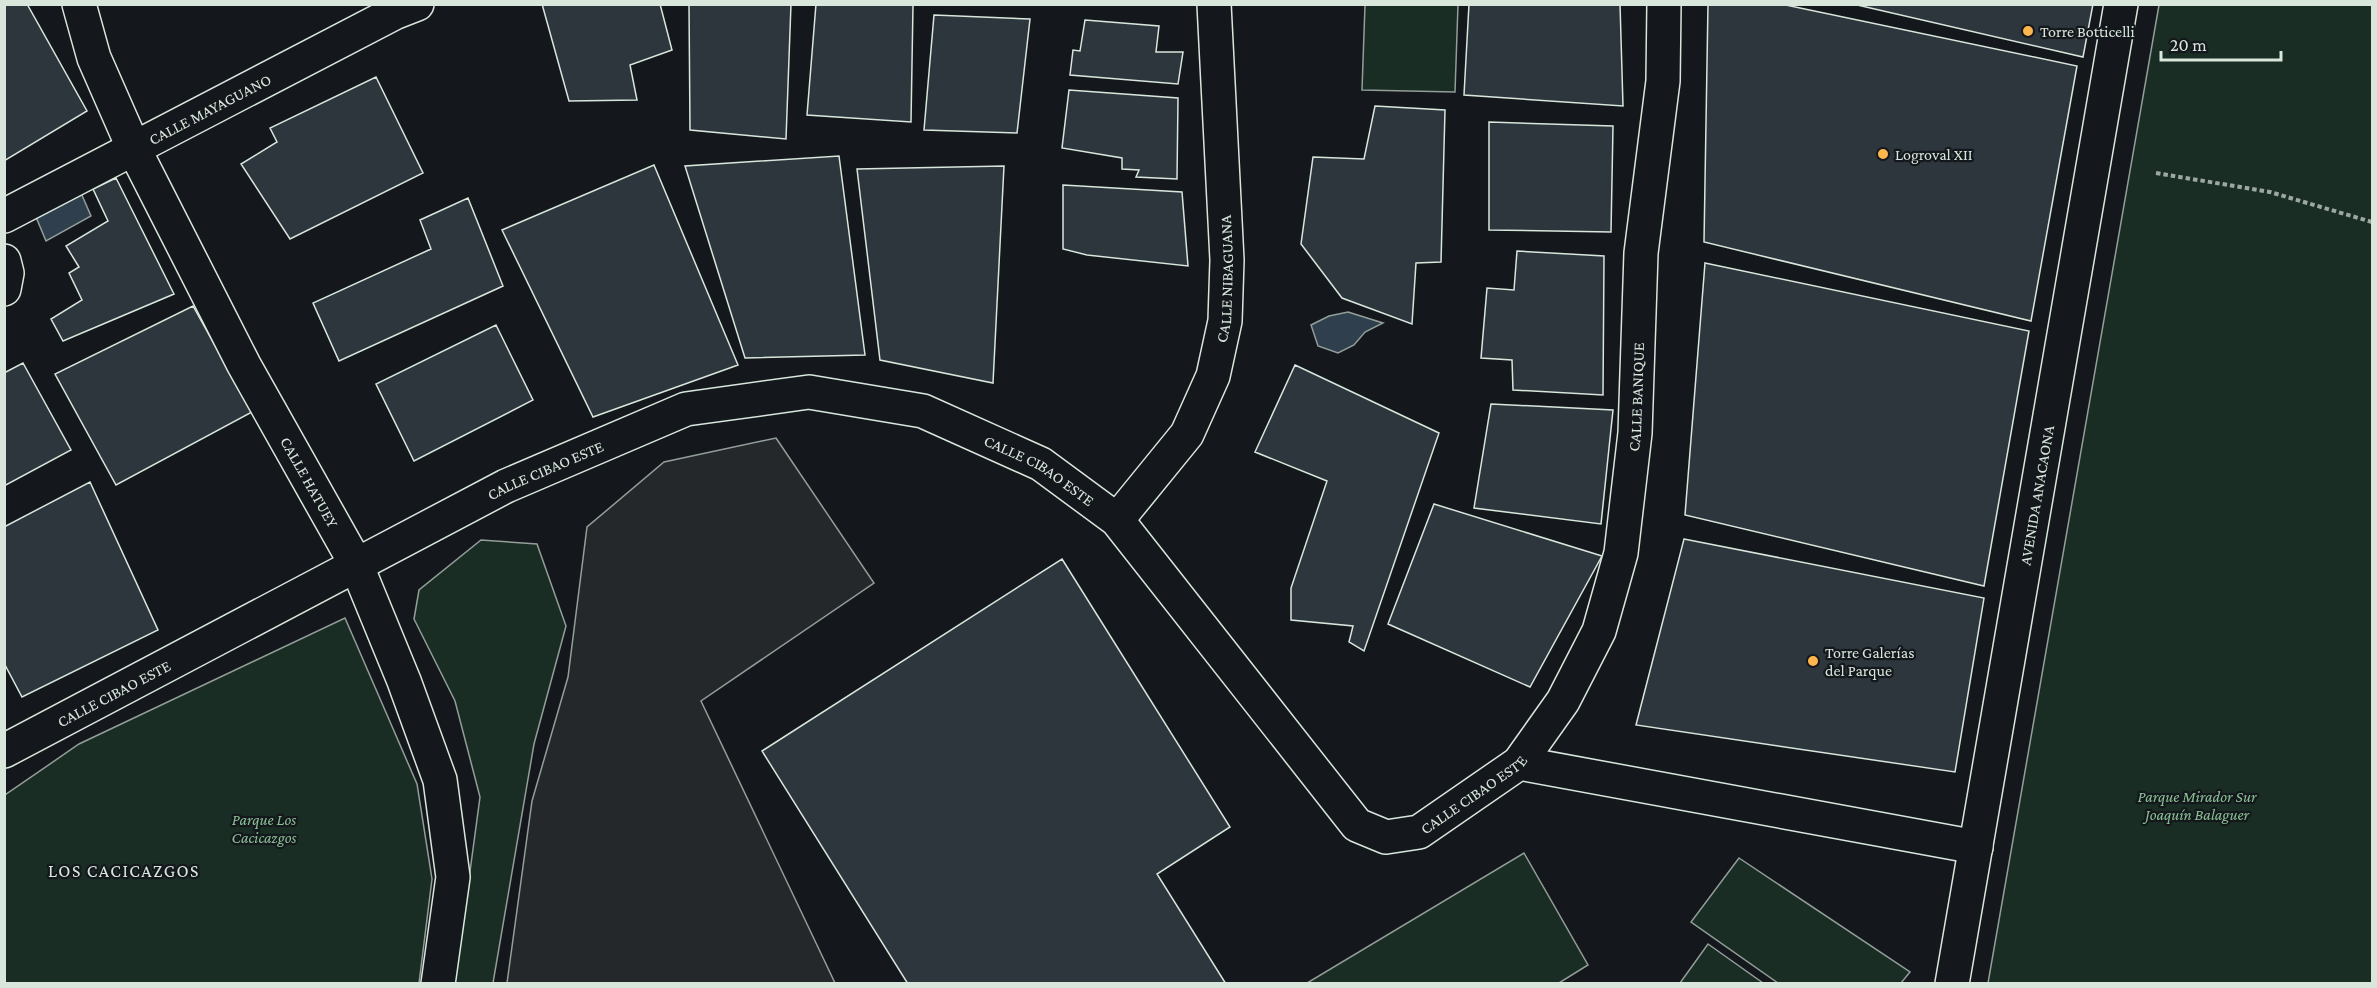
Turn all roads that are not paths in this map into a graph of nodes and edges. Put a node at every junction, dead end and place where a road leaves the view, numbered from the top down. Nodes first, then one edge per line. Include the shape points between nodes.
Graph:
1 (79, 4) edge
2 (417, 4) edge
3 (1214, 4) edge
4 (1664, 4) edge
5 (2121, 4) edge
6 (134, 149) junction
7 (4, 216) edge
8 (4, 261) edge
9 (4, 289) edge
10 (1117, 520) junction
11 (357, 564) junction
12 (4, 751) edge
13 (1519, 763) junction
14 (1976, 847) junction
15 (438, 984) edge
16 (1952, 984) edge

1 - 6 street, CALLE HATUEY via 94,58
2 - 6 street, CALLE MAYAGUANO
3 - 10 street, CALLE NIBAGUANA via 1227,260 1225,321 1213,376 1187,434
4 - 13 street, CALLE BANIQUE via 1664,81 1641,253 1635,434 1621,553 1599,631 1563,701
5 - 14 street, AVENIDA ANACAONA
6 - 7 street, CALLE MAYAGUANO
6 - 11 street, CALLE HATUEY via 244,365
8 - 9 street
10 - 11 street, CALLE CIBAO ESTE via 1041,464 923,411 809,392 686,409 506,486
10 - 13 street, CALLE CIBAO ESTE via 1357,825 1386,837 1419,832
11 - 12 street, CALLE CIBAO ESTE
11 - 15 street, CALLE HATUEY via 440,780 453,877
13 - 14 street, CALLE CIBAO ESTE
14 - 16 street, AVENIDA ANACAONA

